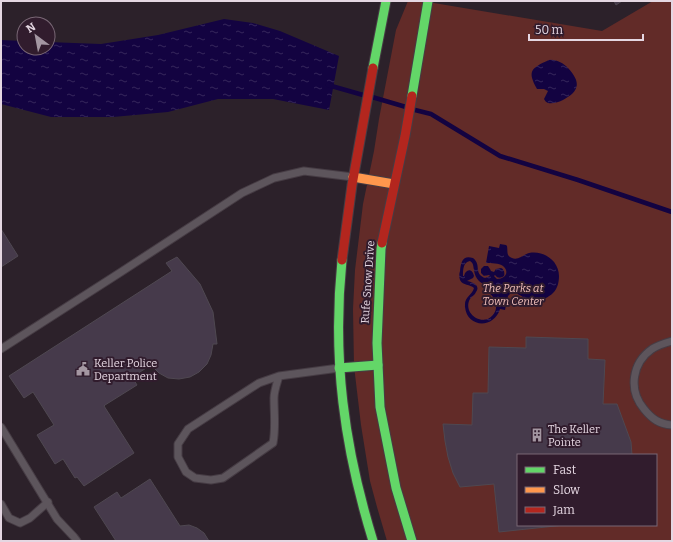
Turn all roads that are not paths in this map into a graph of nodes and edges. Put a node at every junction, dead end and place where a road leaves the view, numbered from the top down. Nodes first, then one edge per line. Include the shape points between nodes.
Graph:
1 (386, 1) edge
2 (428, 1) edge
3 (353, 177) junction
4 (394, 184) junction
5 (672, 341) edge
6 (1, 349) edge
7 (378, 365) junction
8 (339, 368) junction
9 (279, 376) junction
10 (672, 425) edge
11 (1, 427) edge
12 (48, 502) junction
13 (1, 504) edge
14 (77, 541) edge
15 (373, 541) edge
16 (412, 541) edge

1 - 3 main road
2 - 4 main road, Rufe Snow Drive via 405,136
3 - 4 main road
3 - 6 lane via 304,171 274,178 242,193
3 - 8 main road via 339,296
4 - 7 main road, Rufe Snow Drive via 381,249
5 - 10 lane via 652,349 642,358 633,381 641,406 651,418
7 - 8 main road
7 - 16 main road, Rufe Snow Drive via 380,407 396,488
8 - 9 lane
8 - 15 main road via 350,451
9 - 9 lane via 259,383 188,429 178,444 178,457 186,472 194,478 223,478 273,443 274,396
11 - 12 lane
12 - 13 lane via 20,523 9,518
12 - 14 lane via 57,519

